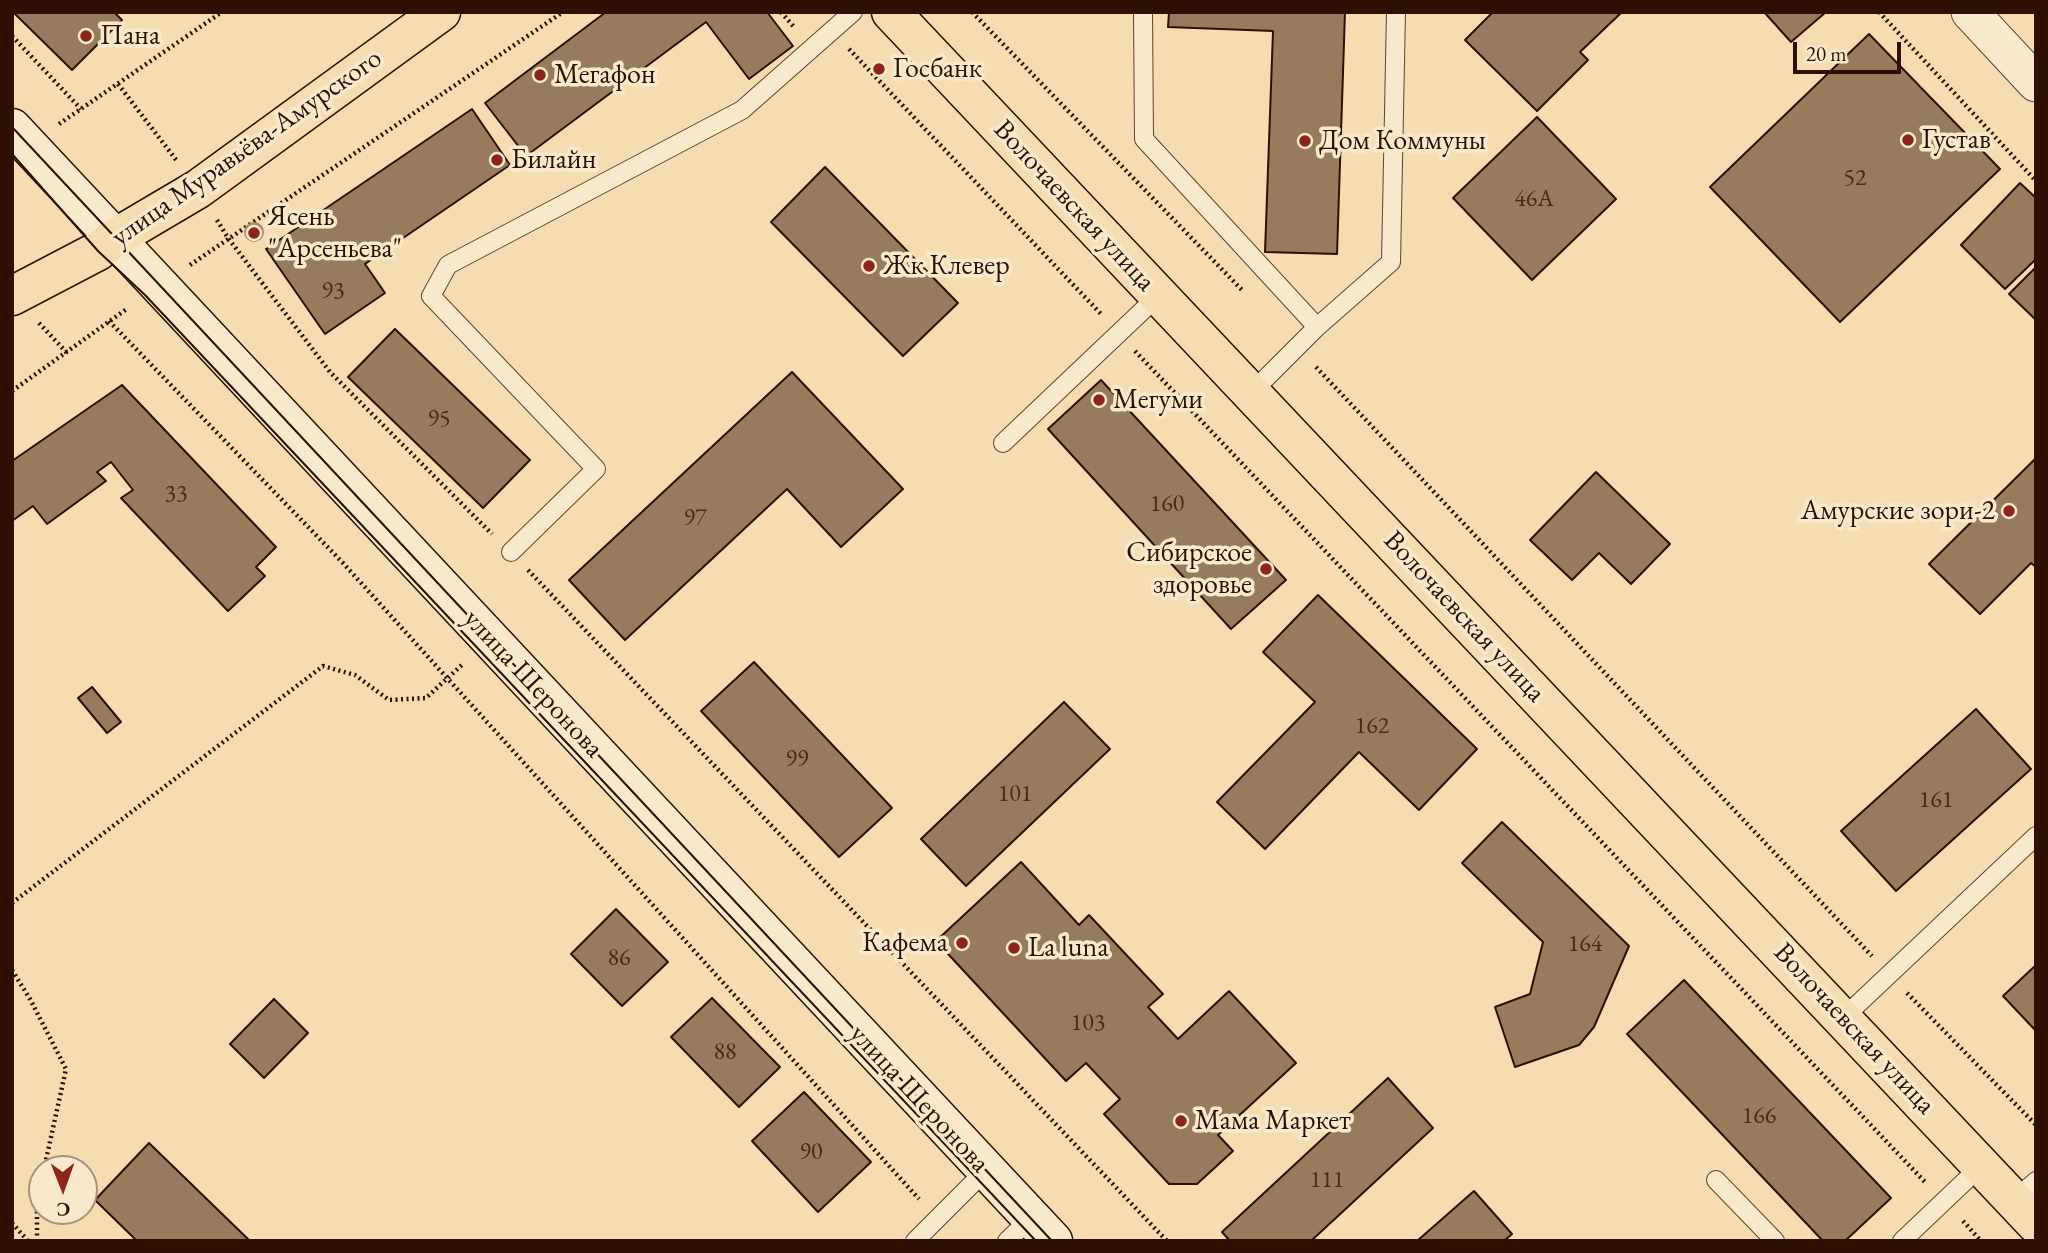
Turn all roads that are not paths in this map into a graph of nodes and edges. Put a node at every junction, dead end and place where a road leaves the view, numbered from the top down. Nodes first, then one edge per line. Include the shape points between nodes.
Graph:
1 (441, 12) edge
2 (853, 12) edge
3 (891, 12) edge
4 (1143, 12) edge
5 (1396, 12) edge
6 (1970, 12) edge
7 (2036, 83) edge
8 (20, 136) edge
9 (115, 238) junction
10 (1158, 295) junction
11 (12, 296) edge
12 (1317, 327) junction
13 (1251, 393) junction
14 (1003, 443) dead end
15 (511, 552) road end
16 (2036, 836) edge
17 (1843, 1018) junction
18 (1982, 1165) junction
19 (986, 1170) junction
20 (1716, 1180) dead end
21 (2029, 1202) edge
22 (1030, 1233) edge
23 (915, 1241) edge
24 (1775, 1241) edge
25 (1902, 1241) edge

1 - 9 main road, улица Муравьёва-Амурского via 198,189
2 - 15 lane via 742,110 448,265 432,296 596,469
3 - 10 main road, Волочаевская улица
4 - 12 lane via 1144,139
5 - 12 lane via 1391,261
6 - 7 street
8 - 9 main road, улица Шеронова
9 - 11 main road, улица Муравьёва-Амурского
9 - 19 main road, улица Шеронова
10 - 13 main road, Волочаевская улица
10 - 14 lane
12 - 13 lane
13 - 17 main road, Волочаевская улица
16 - 17 lane
17 - 18 main road, Волочаевская улица
18 - 21 main road, Волочаевская улица
18 - 25 lane
19 - 22 main road, улица Шеронова
19 - 23 lane
20 - 24 lane

